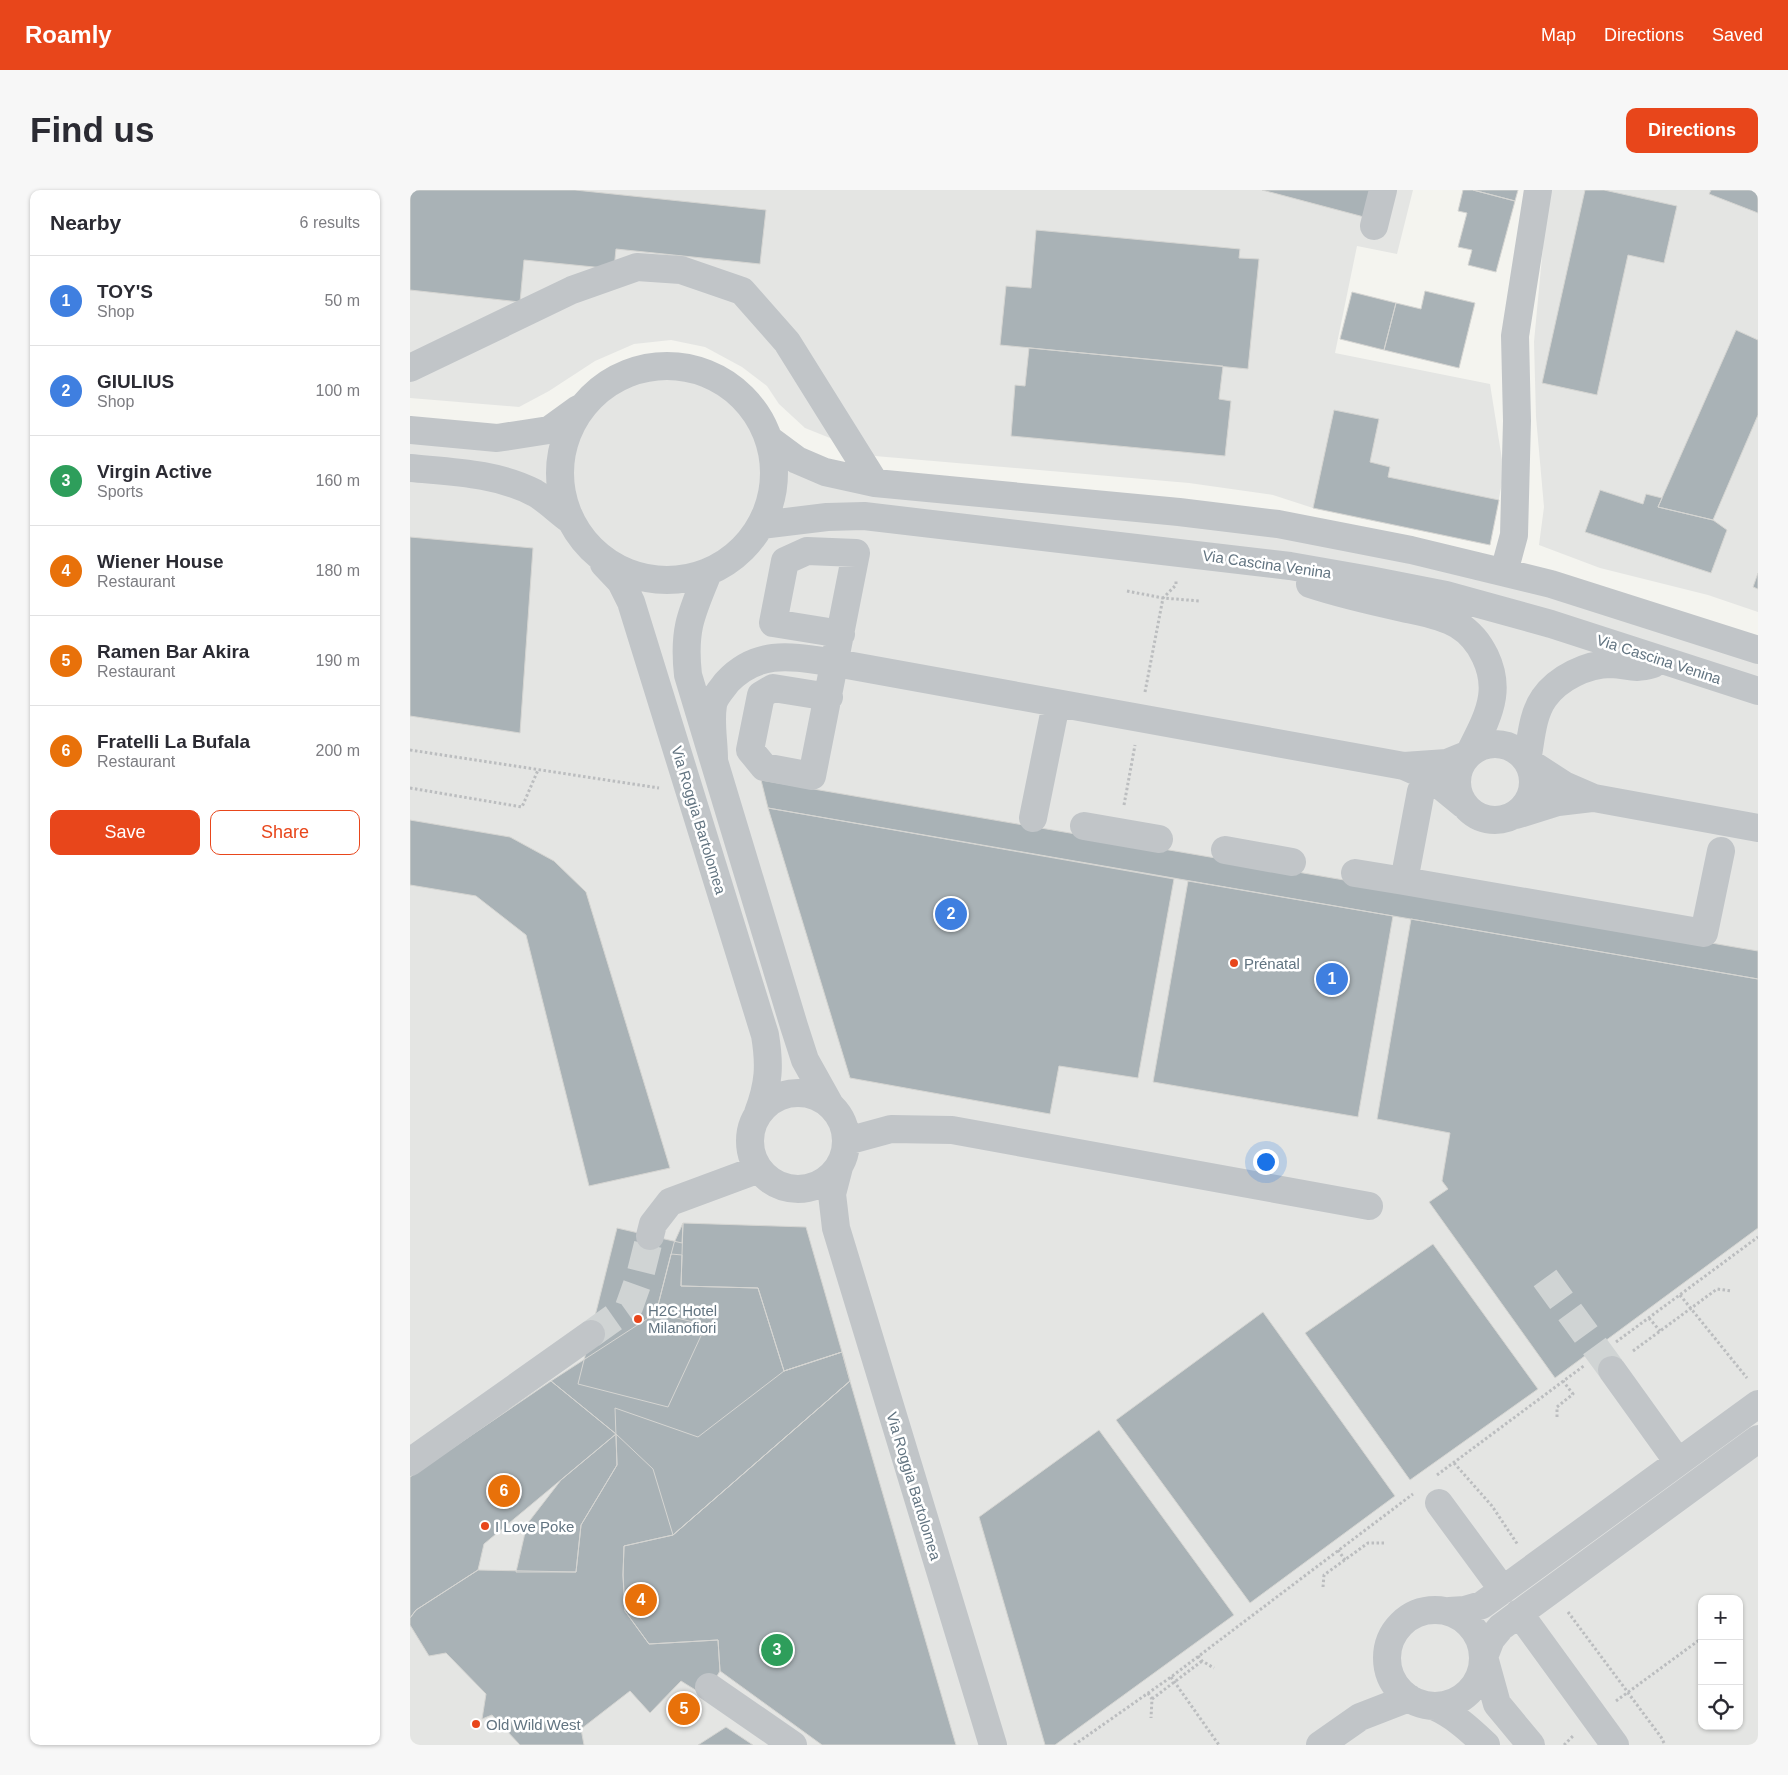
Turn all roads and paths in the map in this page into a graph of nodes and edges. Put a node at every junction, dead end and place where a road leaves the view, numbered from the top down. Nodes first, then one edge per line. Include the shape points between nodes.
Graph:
1 (1383, 190) edge
2 (1538, 190) edge
3 (1374, 226) dead end
4 (410, 368) edge
5 (581, 407) junction
6 (410, 430) edge
7 (770, 440) junction
8 (410, 468) edge
9 (875, 482) junction
10 (569, 519) junction
11 (761, 525) junction
12 (584, 543) junction
13 (1177, 552) junction
14 (1242, 560) junction
15 (1504, 572) junction
16 (708, 573) junction
17 (1127, 591) dead end
18 (1163, 598) junction
19 (1200, 601) dead end
20 (841, 634) junction
21 (1758, 650) edge
22 (1664, 661) junction
23 (836, 663) junction
24 (1758, 691) edge
25 (829, 697) junction
26 (1056, 704) junction
27 (1140, 719) junction
28 (410, 750) edge
29 (1469, 754) junction
30 (714, 759) junction
31 (1527, 761) junction
32 (1404, 766) junction
33 (538, 770) junction
34 (1431, 778) junction
35 (688, 784) junction
36 (410, 788) edge
37 (1594, 798) junction
38 (1464, 805) junction
39 (1516, 815) junction
40 (1033, 818) dead end
41 (1084, 826) dead end
42 (1758, 828) edge
43 (1119, 833) junction
44 (1159, 840) dead end
45 (1225, 850) dead end
46 (1721, 852) dead end
47 (1292, 862) dead end
48 (1355, 873) dead end
49 (1404, 881) junction
50 (829, 1103) junction
51 (758, 1113) junction
52 (847, 1141) junction
53 (839, 1167) junction
54 (759, 1170) junction
55 (798, 1189) junction
56 (1368, 1206) dead end
57 (836, 1228) junction
58 (650, 1236) tunnel mouth
59 (1732, 1291) dead end
60 (1680, 1295) dead end
61 (1691, 1308) junction
62 (1649, 1318) dead end
63 (1660, 1331) junction
64 (591, 1334) tunnel mouth
65 (1637, 1360) dead end
66 (1612, 1370) tunnel mouth
67 (1563, 1382) dead end
68 (1755, 1394) edge
69 (1557, 1417) dead end
70 (1758, 1439) edge
71 (410, 1462) edge
72 (1678, 1462) junction
73 (1439, 1503) dead end
74 (1384, 1543) dead end
75 (1338, 1550) dead end
76 (1345, 1560) junction
77 (1322, 1587) dead end
78 (1502, 1590) junction
79 (1449, 1611) junction
80 (1519, 1613) junction
81 (1699, 1640) edge
82 (1198, 1656) dead end
83 (1484, 1657) junction
84 (1202, 1661) junction
85 (1388, 1667) junction
86 (1214, 1668) dead end
87 (1171, 1677) dead end
88 (1174, 1682) junction
89 (710, 1688) dead end
90 (1148, 1693) dead end
91 (1152, 1699) junction
92 (1421, 1702) junction
93 (1360, 1717) junction
94 (1595, 1717) junction
95 (1151, 1718) dead end
96 (793, 1745) edge
97 (993, 1745) edge
98 (1220, 1745) edge
99 (1320, 1745) edge
100 (1486, 1745) edge
101 (1531, 1745) edge
102 (1564, 1745) edge
103 (1615, 1745) edge

1 - 3 street
2 - 15 street via 1515,336 1514,535
4 - 9 street via 572,290 637,267 682,270 742,291 787,342
5 - 6 street via 549,430 497,438
5 - 7 street via 596,391 624,374 660,365 682,366 704,371 727,383 761,420
5 - 10 street via 566,433 559,462 560,491
7 - 9 street via 797,460 825,472
7 - 11 street via 774,469 772,498
8 - 10 street via 468,474 514,484 536,494
9 - 15 street via 1278,524
10 - 12 street
11 - 13 street, Via Cascina Venina via 826,516 864,516
11 - 16 street via 739,554
12 - 16 street via 610,565 641,578 675,581
12 - 35 street, Via Roggia Bartolomea via 621,582 631,602
13 - 14 street, Via Cascina Venina
13 - 18 path via 1176,585
14 - 22 street, Via Cascina Venina via 1446,595 1551,624
14 - 29 street via 1338,593 1458,624 1477,642 1491,670 1492,697 1486,720
15 - 21 street
16 - 30 street, Via Roggia Bartolomea via 689,620 684,646 688,676
17 - 18 path
18 - 19 path
18 - 27 path
20 - 20 street via 856,553 806,551 785,561 773,623
20 - 23 street
22 - 24 street, Via Cascina Venina
22 - 31 street via 1636,668 1611,664 1566,677 1544,698 1534,722
23 - 25 street
23 - 26 street
23 - 30 street via 806,658 773,658 753,661 738,672 720,690 713,704
25 - 25 street via 812,776 764,767 750,750 761,695 774,688
26 - 27 street
26 - 40 street
27 - 32 street
27 - 43 path
28 - 33 path
29 - 31 street via 1493,744 1512,748
29 - 32 street via 1447,763
29 - 38 street via 1457,778 1458,792
30 - 50 street, Via Roggia Bartolomea via 794,1026 806,1060
31 - 37 street via 1564,785
31 - 39 street via 1532,772 1531,796
32 - 34 street
33 - 35 path via 669,790
33 - 36 path via 522,807
34 - 38 street
34 - 49 street via 1421,791
35 - 51 street, Via Roggia Bartolomea via 764,1035 768,1059 767,1088
37 - 39 street via 1558,802
37 - 42 street
38 - 39 street via 1474,815 1488,820
41 - 43 street
43 - 44 street
45 - 47 street
46 - 49 street via 1704,933
48 - 49 street
50 - 51 street via 816,1095 784,1094
50 - 52 street, Via Roggia Bartolomea via 839,1114
51 - 54 street, Via Roggia Bartolomea via 750,1141 752,1156
52 - 53 street, Via Roggia Bartolomea
52 - 56 street via 891,1129 952,1130
53 - 55 street via 814,1187
53 - 57 street, Via Roggia Bartolomea via 832,1194
54 - 55 street, Via Roggia Bartolomea via 783,1187
54 - 58 street via 670,1202 653,1224
55 - 57 street, Via Roggia Bartolomea via 815,1201
57 - 97 street, Via Roggia Bartolomea
59 - 61 path via 1717,1289
60 - 61 path
61 - 63 path
61 - 68 path
62 - 63 path
63 - 65 path via 1632,1352
64 - 71 street
66 - 72 street
67 - 69 path via 1573,1394 1557,1407
68 - 72 street
70 - 80 street
72 - 78 street
73 - 78 street
74 - 76 path via 1368,1543
75 - 76 path
76 - 77 path via 1324,1575
78 - 79 street via 1482,1605
79 - 83 street via 1474,1628
79 - 85 street via 1421,1611 1397,1627 1390,1639
80 - 83 street via 1501,1626 1491,1639
80 - 94 street
81 - 94 path
82 - 84 path
83 - 92 street via 1474,1686 1462,1698 1449,1704
83 - 101 street via 1497,1704
84 - 86 path
84 - 88 path
85 - 92 street via 1392,1679
85 - 93 street via 1376,1697
87 - 88 path
88 - 91 path
88 - 98 path
89 - 96 street
90 - 91 path
91 - 95 path
92 - 93 street
92 - 100 street via 1447,1712
93 - 99 street
94 - 102 path
94 - 103 street

